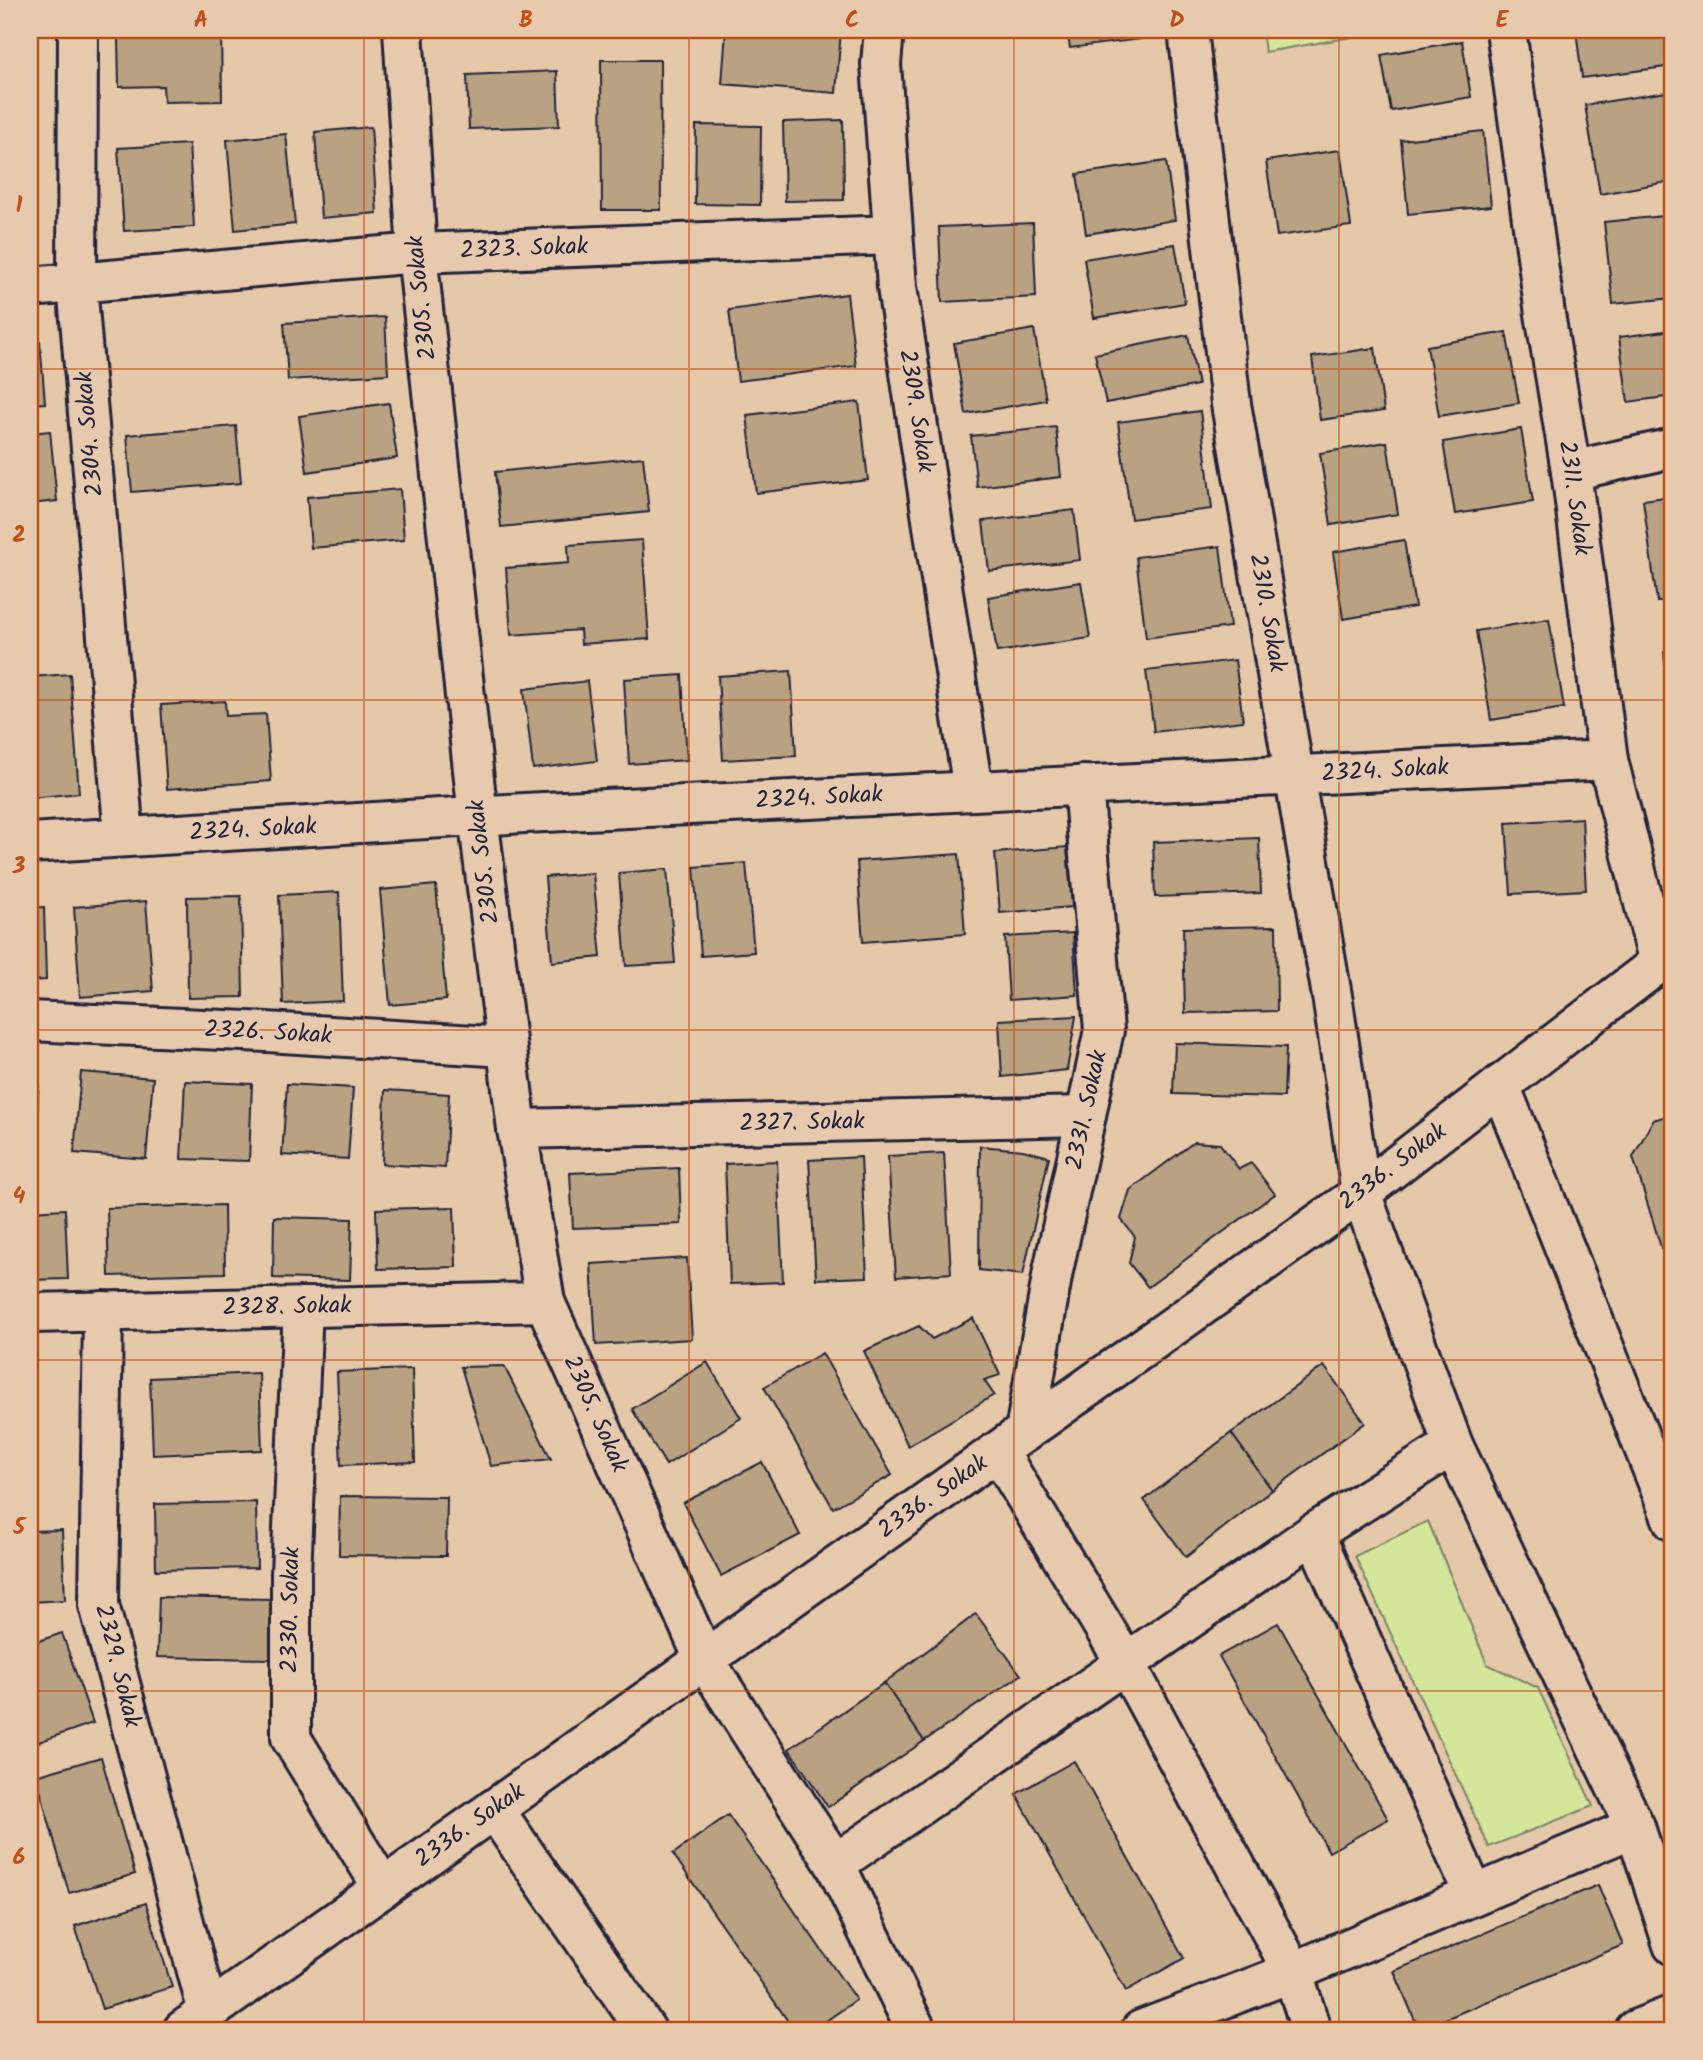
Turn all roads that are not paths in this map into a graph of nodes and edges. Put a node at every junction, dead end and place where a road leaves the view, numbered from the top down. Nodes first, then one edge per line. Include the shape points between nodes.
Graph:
1 (78, 30) edge
2 (403, 30) edge
3 (884, 30) edge
4 (1188, 30) edge
5 (1506, 30) edge
6 (893, 235) junction
7 (417, 253) junction
8 (78, 284) junction
9 (30, 287) edge
10 (1673, 448) edge
11 (1571, 471) junction
12 (1608, 760) junction
13 (1294, 775) junction
14 (1083, 785) junction
15 (973, 791) junction
16 (478, 816) junction
17 (124, 837) junction
18 (30, 843) edge
19 (1666, 957) edge
20 (30, 1021) edge
21 (506, 1048) junction
22 (1500, 1086) junction
23 (1086, 1116) junction
24 (517, 1129) junction
25 (1361, 1193) junction
26 (545, 1302) junction
27 (303, 1307) junction
28 (103, 1311) junction
29 (30, 1313) edge
30 (1011, 1441) junction
31 (1453, 1445) junction
32 (1673, 1521) edge
33 (1314, 1533) junction
34 (704, 1659) junction
35 (1126, 1664) junction
36 (494, 1809) junction
37 (1635, 1827) junction
38 (835, 1864) junction
39 (383, 1888) junction
40 (1474, 1895) junction
41 (1673, 1945) edge
42 (1293, 1972) junction
43 (1673, 2015) edge
44 (195, 2021) edge
45 (646, 2030) edge
46 (916, 2030) edge
47 (1142, 2030) edge
48 (1311, 2030) edge
49 (1635, 2030) edge

1 - 8 street, 2304. Sokak
2 - 7 street, 2305. Sokak
3 - 6 street, 2309. Sokak via 881,64
4 - 13 street, 2310. Sokak via 1231,404
5 - 11 street, 2311. Sokak
6 - 7 street, 2323. Sokak
6 - 15 street, 2309. Sokak
7 - 8 street, 2323. Sokak
7 - 16 street, 2305. Sokak
8 - 9 street, 2323. Sokak
8 - 17 street, 2304. Sokak
10 - 11 street
11 - 12 street, 2311. Sokak
12 - 13 street, 2324. Sokak
12 - 19 street, 2311. Sokak
13 - 14 street, 2324. Sokak
13 - 25 street, 2310. Sokak
14 - 15 street, 2324. Sokak
14 - 23 street, 2331. Sokak via 1104,1030
15 - 16 street, 2324. Sokak
16 - 17 street, 2324. Sokak
16 - 21 street, 2305. Sokak
17 - 18 street, 2324. Sokak
19 - 22 street, 2336. Sokak
20 - 21 street, 2326. Sokak
21 - 24 street, 2305. Sokak
22 - 25 street, 2336. Sokak
22 - 32 street
23 - 24 street, 2327. Sokak
23 - 30 street, 2331. Sokak
24 - 26 street, 2305. Sokak
25 - 30 street, 2336. Sokak
25 - 31 street, 2310. Sokak
26 - 27 street, 2328. Sokak
26 - 34 street, 2305. Sokak
27 - 28 street, 2328. Sokak
27 - 39 street, 2330. Sokak via 290,1573 290,1738
28 - 29 street, 2328. Sokak
28 - 44 street, 2329. Sokak via 99,1605
30 - 34 street, 2336. Sokak
30 - 35 street
31 - 33 street
31 - 37 street, 2310. Sokak
33 - 35 street
33 - 40 street
34 - 36 street, 2336. Sokak
34 - 38 street, 2305. Sokak
35 - 38 street
35 - 42 street
36 - 39 street, 2336. Sokak
36 - 45 street
37 - 40 street
37 - 41 street, 2310. Sokak
38 - 46 street, 2305. Sokak
39 - 44 street, 2336. Sokak
40 - 42 street
42 - 47 street
42 - 48 street
43 - 49 street

